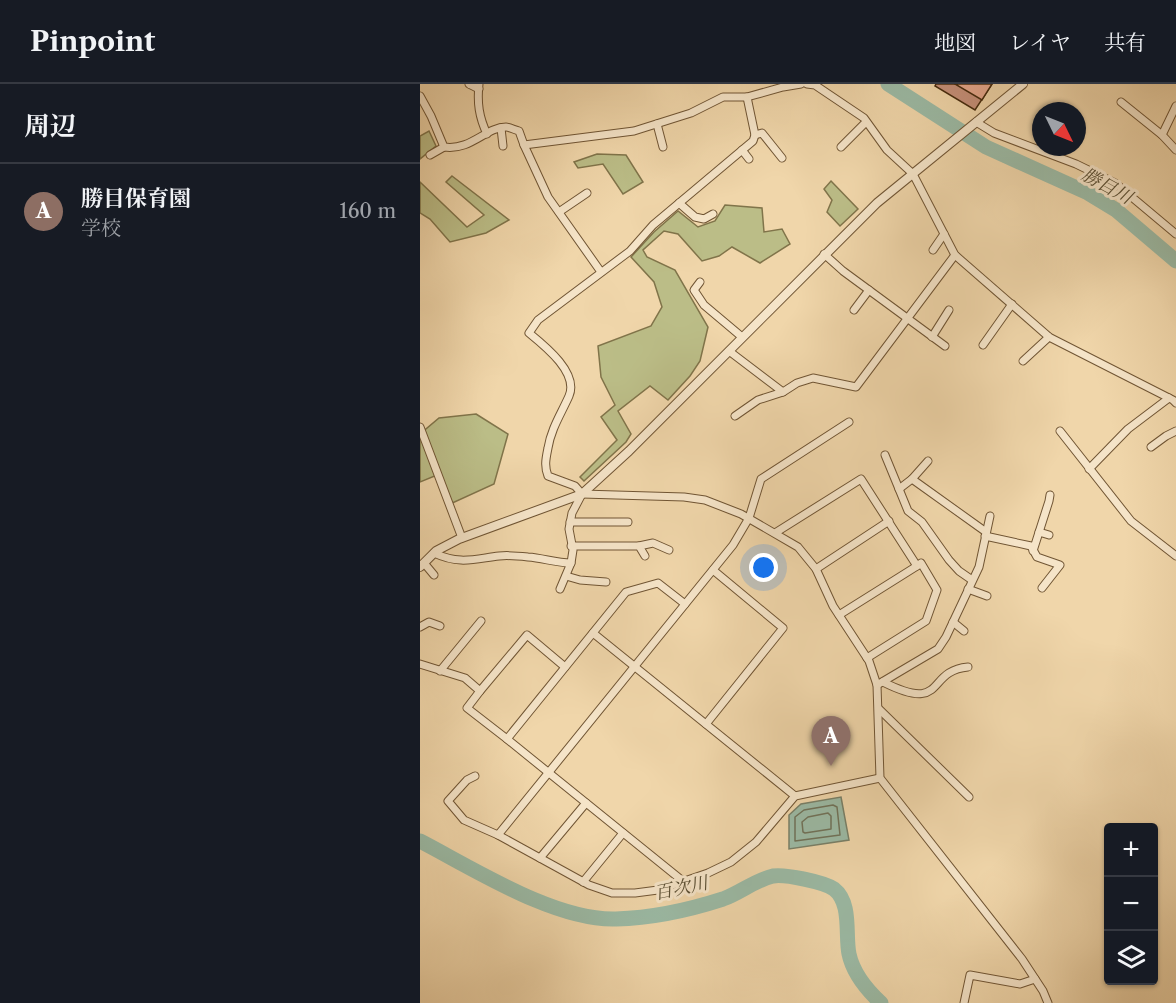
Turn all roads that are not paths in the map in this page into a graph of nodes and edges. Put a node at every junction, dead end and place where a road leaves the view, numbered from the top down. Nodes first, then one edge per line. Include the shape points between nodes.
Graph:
1 (469, 84) edge
2 (801, 84) edge
3 (810, 84) edge
4 (1023, 84) edge
5 (479, 87) edge
6 (420, 96) edge
7 (747, 97) junction
8 (1121, 102) dead end
9 (1176, 106) edge
10 (866, 122) junction
11 (657, 124) junction
12 (974, 124) junction
13 (501, 128) junction
14 (487, 134) junction
15 (755, 135) junction
16 (1162, 135) junction
17 (524, 145) junction
18 (503, 146) dead end
19 (444, 147) junction
20 (663, 147) dead end
21 (841, 147) dead end
22 (453, 148) junction
23 (742, 150) junction
24 (1176, 150) edge
25 (430, 155) dead end
26 (457, 156) dead end
27 (782, 158) dead end
28 (749, 159) dead end
29 (913, 174) junction
30 (587, 193) dead end
31 (679, 203) junction
32 (558, 212) junction
33 (713, 214) dead end
34 (944, 234) junction
35 (1176, 234) edge
36 (933, 250) dead end
37 (824, 255) junction
38 (955, 255) junction
39 (601, 272) junction
40 (700, 282) dead end
41 (869, 290) junction
42 (1011, 304) junction
43 (854, 310) dead end
44 (950, 310) dead end
45 (908, 319) junction
46 (742, 337) junction
47 (932, 337) junction
48 (1049, 337) junction
49 (983, 345) dead end
50 (945, 346) dead end
51 (729, 351) junction
52 (1023, 361) dead end
53 (783, 392) junction
54 (1169, 398) junction
55 (1176, 403) edge
56 (735, 416) dead end
57 (849, 423) dead end
58 (420, 427) edge
59 (1060, 431) dead end
60 (1176, 431) edge
61 (1151, 447) dead end
62 (885, 455) dead end
63 (928, 461) dead end
64 (1089, 469) junction
65 (912, 479) junction
66 (898, 489) junction
67 (582, 494) junction
68 (1050, 495) dead end
69 (990, 516) dead end
70 (749, 518) junction
71 (889, 521) junction
72 (570, 522) junction
73 (628, 522) dead end
74 (1040, 532) junction
75 (775, 533) junction
76 (986, 534) junction
77 (1049, 535) dead end
78 (462, 538) junction
79 (571, 546) junction
80 (639, 546) junction
81 (669, 550) dead end
82 (1033, 551) junction
83 (434, 553) junction
84 (645, 556) dead end
85 (1176, 556) edge
86 (571, 563) junction
87 (422, 565) edge
88 (917, 566) junction
89 (816, 569) junction
90 (713, 570) junction
91 (434, 575) dead end
92 (566, 576) junction
93 (972, 580) junction
94 (606, 582) dead end
95 (1042, 588) dead end
96 (560, 589) dead end
97 (968, 589) junction
98 (987, 596) dead end
99 (685, 604) junction
100 (839, 615) junction
101 (481, 621) dead end
102 (953, 622) junction
103 (440, 626) dead end
104 (420, 627) edge
105 (963, 631) dead end
106 (593, 633) junction
107 (867, 658) junction
108 (420, 664) edge
109 (635, 665) junction
110 (968, 666) dead end
111 (565, 667) junction
112 (440, 671) junction
113 (880, 683) junction
114 (480, 691) junction
115 (879, 709) junction
116 (706, 724) junction
117 (507, 739) junction
118 (548, 773) junction
119 (475, 776) dead end
120 (880, 778) junction
121 (795, 796) junction
122 (969, 797) dead end
123 (586, 803) junction
124 (623, 833) junction
125 (498, 835) junction
126 (540, 858) junction
127 (583, 882) junction
128 (684, 882) junction
129 (1035, 979) junction
130 (964, 1003) edge
131 (1048, 1003) edge

1 - 5 street
2 - 7 street
3 - 10 street
4 - 12 street
5 - 14 street via 480,119
6 - 19 street
7 - 11 street via 723,97
7 - 15 street
8 - 16 street
9 - 16 street
10 - 21 street
10 - 29 street via 887,150
11 - 17 street
11 - 20 street
12 - 29 street
12 - 35 street via 1115,183
13 - 14 street
13 - 17 street via 519,131
13 - 18 street
14 - 22 street
15 - 23 street
15 - 27 street via 762,133
16 - 24 street
17 - 32 street
19 - 22 street
19 - 25 street
22 - 26 street
23 - 28 street
23 - 31 street
29 - 34 street
29 - 37 street
30 - 32 street
31 - 33 street via 695,217 704,219
31 - 39 street
32 - 39 street
34 - 36 street
34 - 38 street
37 - 41 street
37 - 46 street
38 - 42 street
38 - 45 street
39 - 67 street via 538,320 529,333 550,350 571,384 550,434 545,469 548,476 575,486
40 - 46 street via 694,290 704,305 715,310
41 - 43 street
41 - 45 street
42 - 48 street
42 - 49 street
44 - 47 street
45 - 47 street
45 - 53 street via 856,387 813,378
46 - 51 street
47 - 50 street
48 - 52 street
48 - 54 street
51 - 53 street
51 - 67 street
53 - 56 street via 758,399
54 - 55 street
54 - 64 street via 1128,429
57 - 70 street via 761,479
58 - 78 street
59 - 64 street
60 - 61 street
62 - 66 street
63 - 65 street
64 - 85 street via 1131,521
65 - 66 street
65 - 76 street
66 - 93 street via 908,511 922,522 959,571
67 - 70 street via 705,500
67 - 72 street
67 - 78 street
68 - 74 street
69 - 76 street
70 - 75 street
70 - 90 street
71 - 75 street via 861,478
71 - 88 street
71 - 89 street
72 - 73 street
72 - 79 street
74 - 77 street
74 - 82 street
75 - 89 street via 798,548
76 - 82 street via 1030,546
76 - 93 street
78 - 83 street
79 - 80 street
79 - 86 street
80 - 81 street via 653,543
80 - 84 street
82 - 95 street via 1037,557 1060,565
83 - 86 street via 457,560 500,556
83 - 87 street
86 - 92 street
87 - 91 street
88 - 100 street
88 - 107 street via 921,563 937,590 926,621
89 - 100 street
90 - 99 street
90 - 116 street via 783,628
92 - 94 street
92 - 96 street
93 - 97 street
97 - 98 street
97 - 102 street
99 - 106 street via 658,583 626,592
99 - 109 street
100 - 107 street
101 - 112 street
102 - 105 street
102 - 113 street via 938,649
103 - 104 street via 429,622
106 - 109 street
106 - 111 street
107 - 113 street
108 - 112 street
109 - 116 street
109 - 118 street
110 - 113 street via 950,672 922,695
111 - 114 street via 527,635
111 - 117 street
112 - 114 street via 465,678
113 - 115 street
114 - 117 street via 467,708
115 - 120 street
115 - 122 street
116 - 121 street
117 - 118 street
118 - 123 street
118 - 125 street
119 - 125 street via 448,801 464,820
120 - 121 street
120 - 129 street
121 - 128 street via 756,842 731,862
123 - 124 street
123 - 126 street
124 - 127 street
124 - 128 street
125 - 126 street
126 - 127 street
127 - 128 street via 612,892 635,894
129 - 130 street via 1020,984 970,975
129 - 131 street

